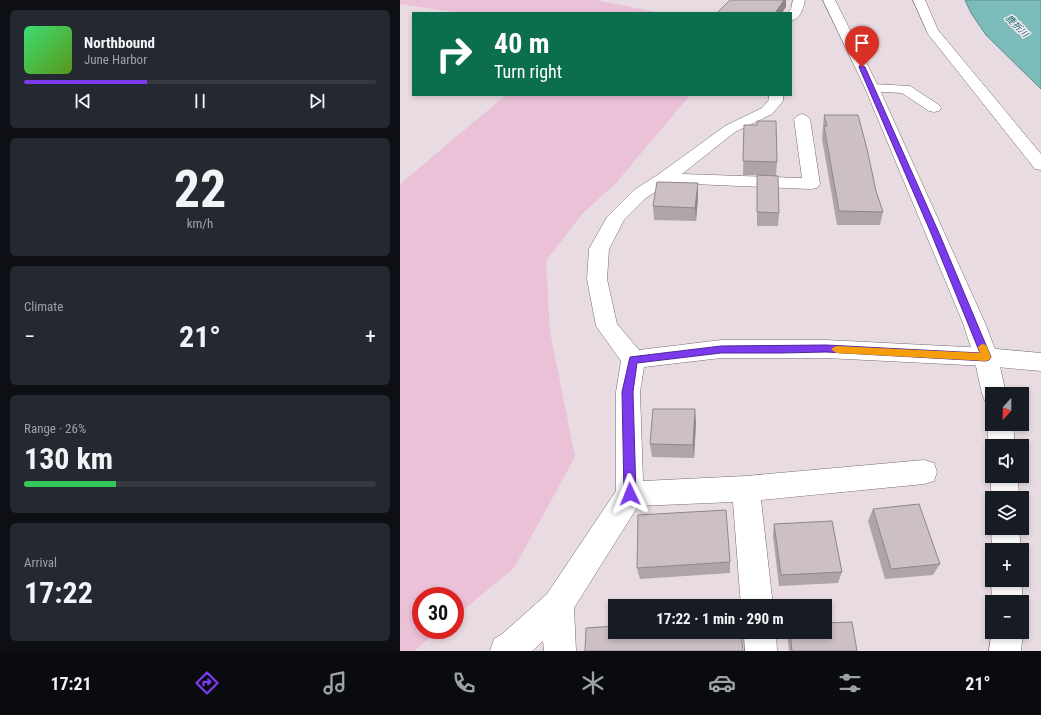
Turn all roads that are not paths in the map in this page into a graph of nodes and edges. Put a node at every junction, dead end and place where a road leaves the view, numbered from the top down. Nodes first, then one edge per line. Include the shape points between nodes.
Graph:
1 (799, 0) edge
2 (830, 0) edge
3 (919, 0) edge
4 (792, 16) edge
5 (872, 88) junction
6 (776, 96) edge
7 (934, 108) dead end
8 (802, 119) dead end
9 (1041, 165) edge
10 (665, 178) junction
11 (986, 357) junction
12 (633, 359) junction
13 (1041, 362) edge
14 (992, 387) edge
15 (924, 472) dead end
16 (746, 489) junction
17 (630, 494) junction
18 (756, 599) edge
19 (558, 605) junction
20 (760, 639) edge
21 (1007, 639) edge
22 (506, 651) edge
23 (560, 651) edge
24 (761, 651) edge
25 (1005, 651) edge

1 - 4 street via 797,10
2 - 5 street
3 - 9 street via 932,31
5 - 7 street via 905,89
5 - 11 street via 971,316
6 - 10 street via 776,101 767,111 730,129
8 - 10 street via 811,184
10 - 12 street via 640,194 616,217 599,249 597,279 607,326
11 - 12 street via 826,349 744,349
11 - 13 street
11 - 14 street
12 - 17 street via 628,392
15 - 16 street
16 - 17 street
16 - 18 street
17 - 19 street
19 - 22 street
19 - 23 street
20 - 24 street
21 - 25 street

